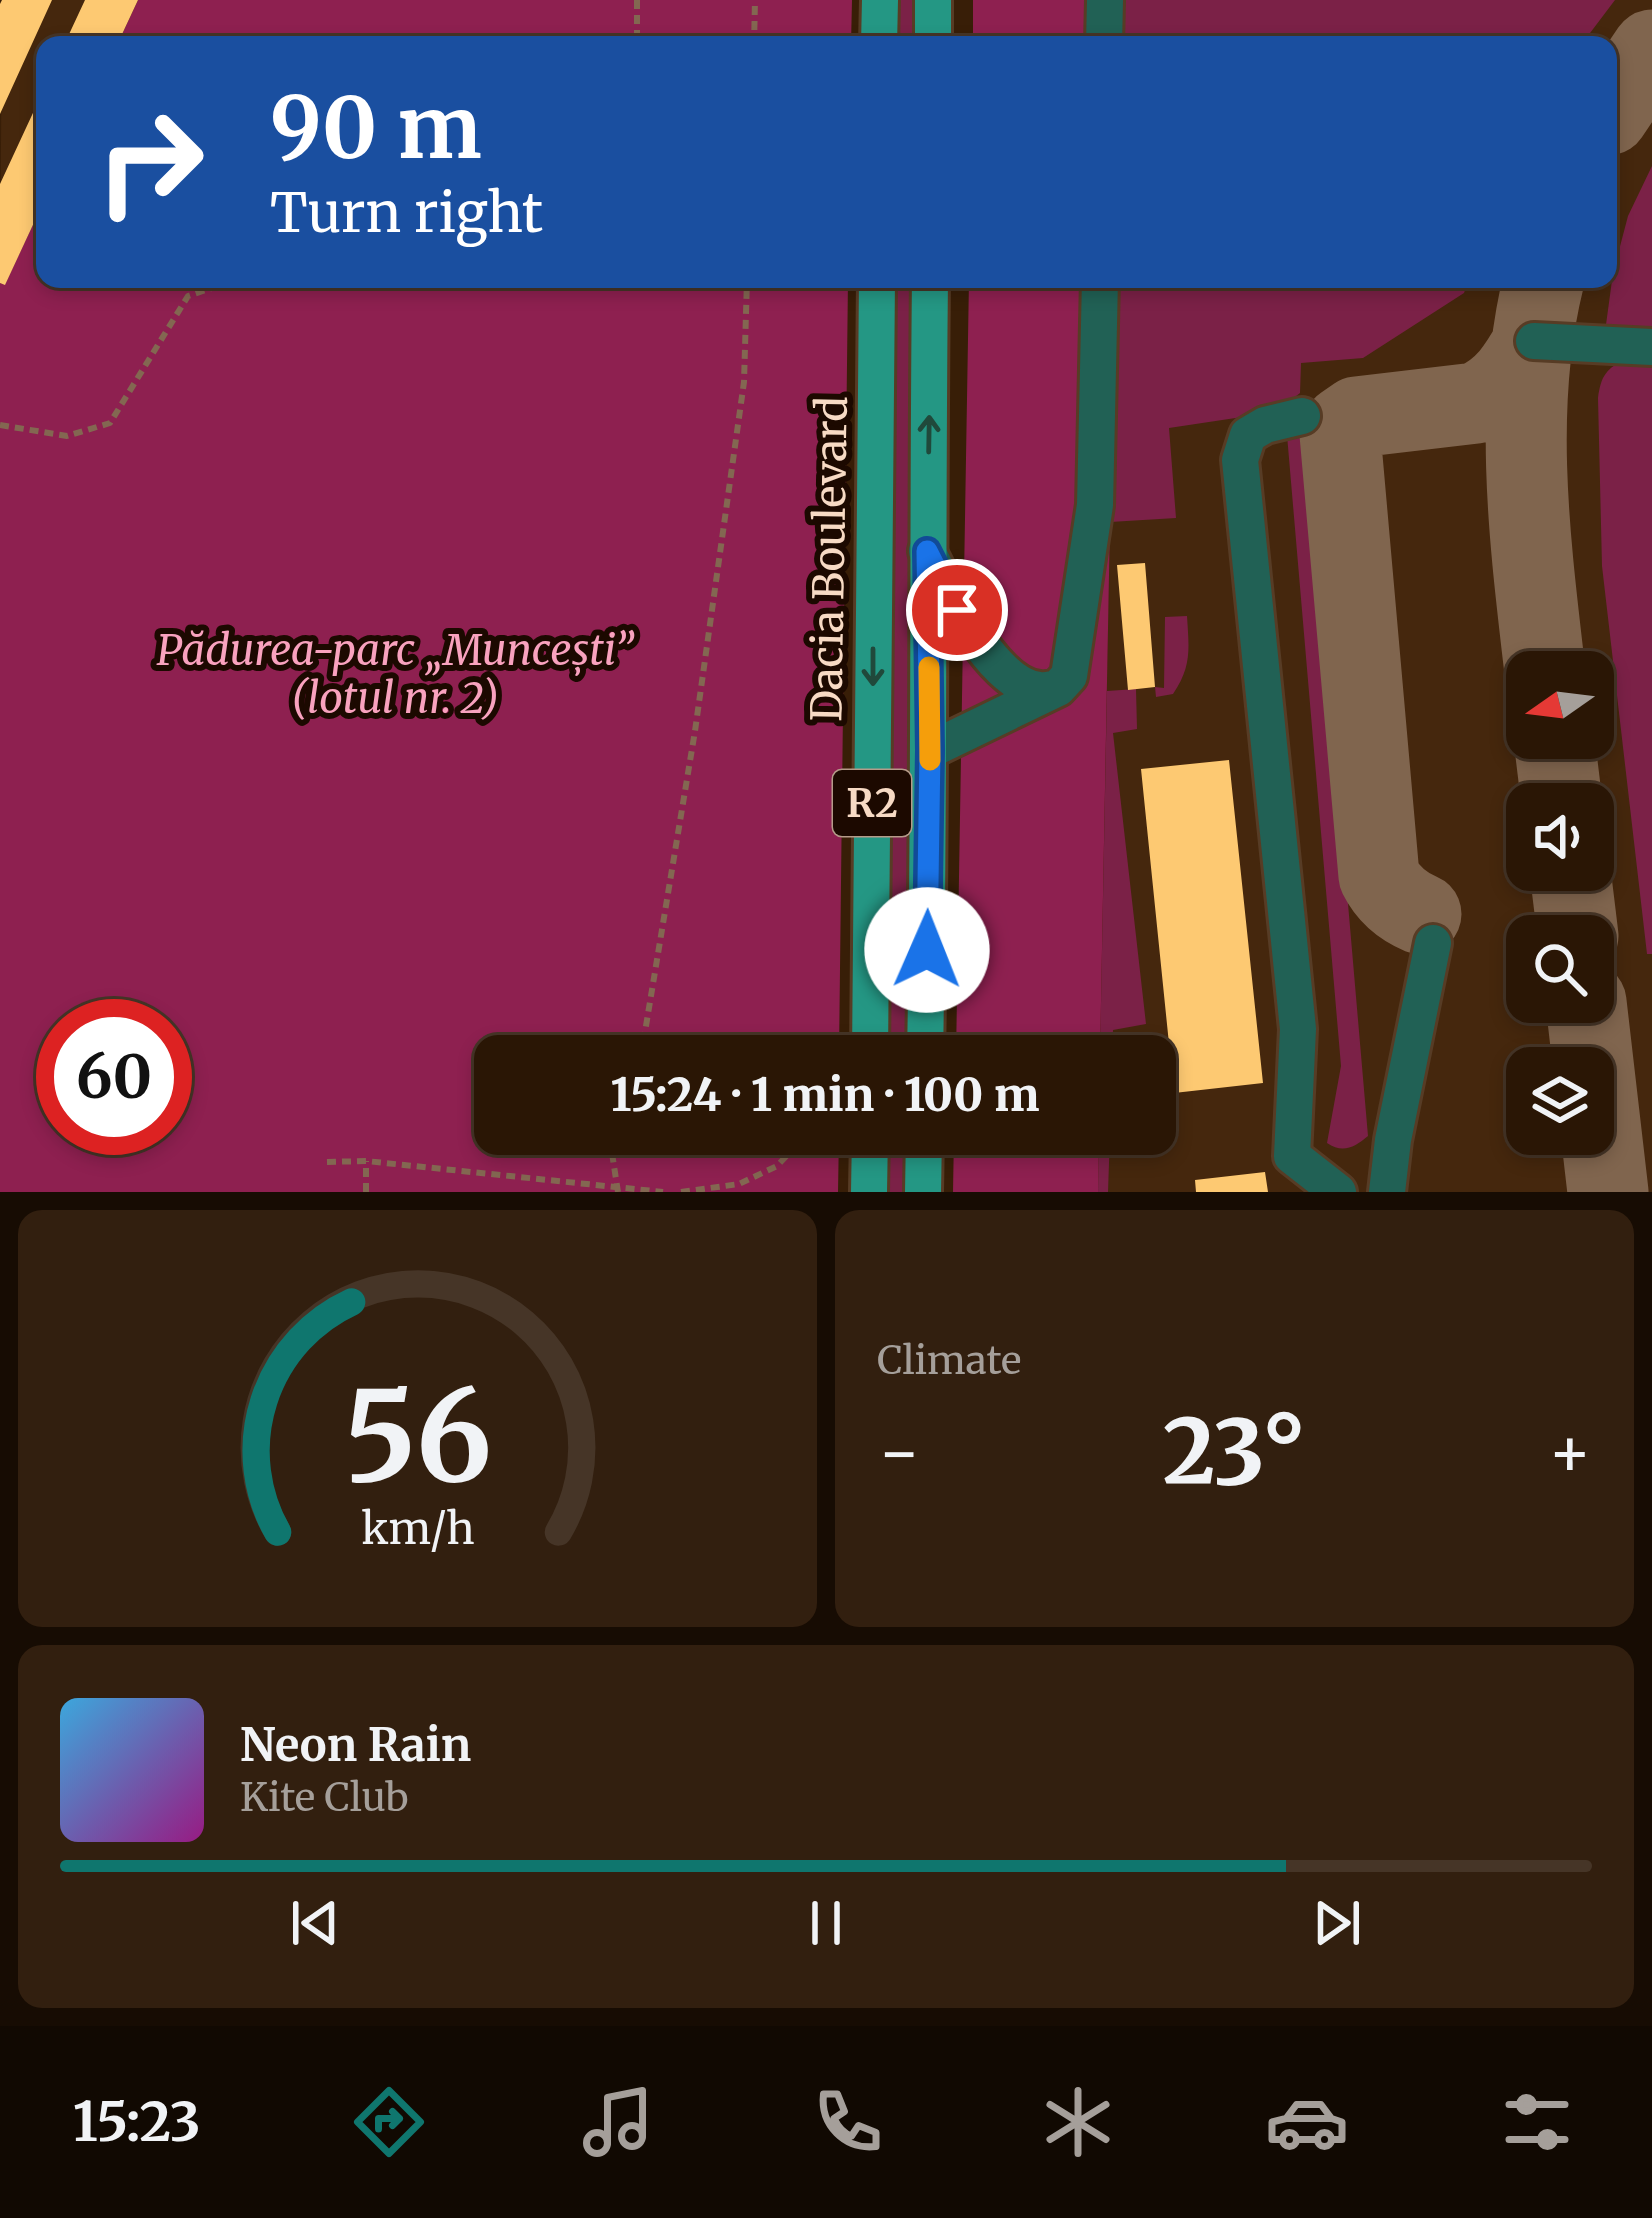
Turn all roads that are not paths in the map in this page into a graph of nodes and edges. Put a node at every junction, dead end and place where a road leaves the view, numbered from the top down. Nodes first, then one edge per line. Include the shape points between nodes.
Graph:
1 (880, 0) edge
2 (933, 0) edge
3 (1105, 0) edge
4 (879, 36) edge
5 (933, 36) edge
6 (1104, 36) edge
7 (877, 288) edge
8 (930, 288) edge
9 (1100, 288) edge
10 (1534, 340) dead end
11 (1652, 347) edge
12 (1302, 416) dead end
13 (927, 551) junction
14 (1058, 688) junction
15 (930, 750) junction
16 (1433, 943) dead end
17 (870, 1035) edge
18 (925, 1035) edge
19 (870, 1155) edge
20 (924, 1155) edge
21 (869, 1192) edge
22 (923, 1192) edge
23 (1338, 1192) edge
24 (1387, 1192) edge

1 - 4 main road
2 - 5 main road
3 - 6 lane
7 -> 17 main road, Dacia Boulevard / R2
13 -> 8 main road, R2
9 - 14 lane via 1095,505 1069,676
10 - 11 lane
12 - 23 lane via 1248,435 1240,460 1298,1029 1292,1156
13 - 14 lane via 987,654 1035,690
13 - 15 main road, R2
14 - 15 lane
15 - 18 main road, R2
16 - 24 lane
19 - 21 main road
20 - 22 main road

